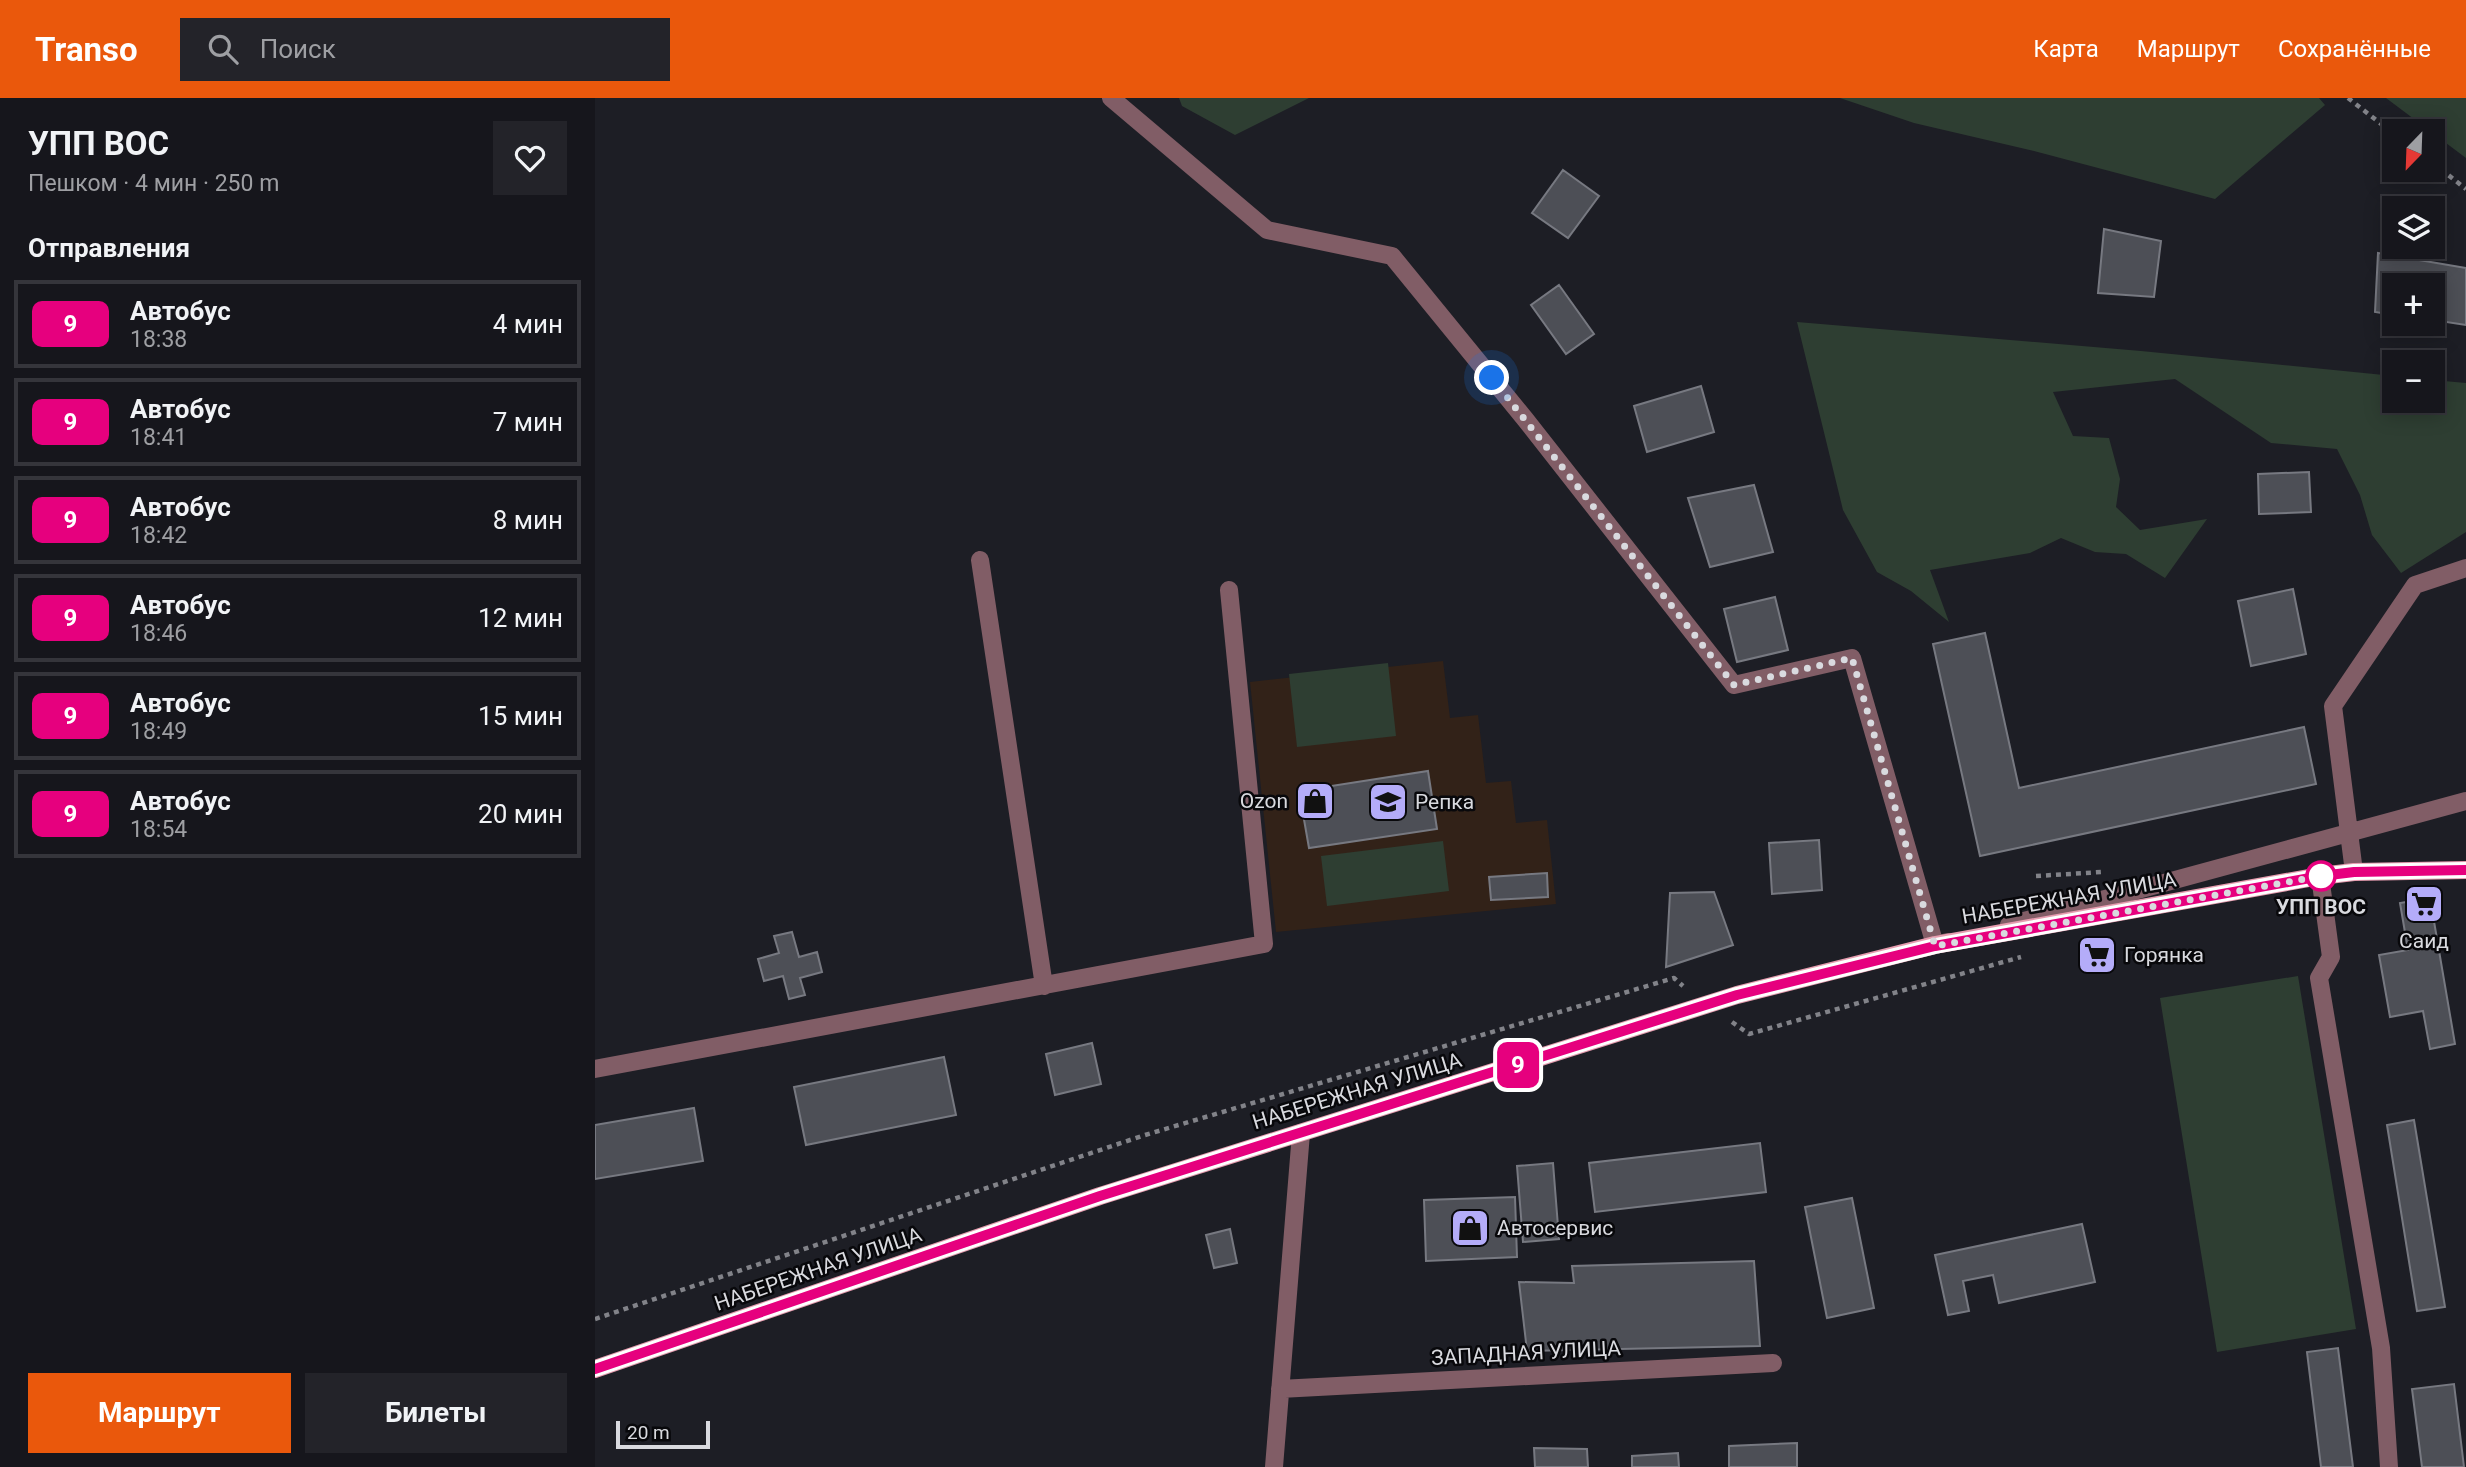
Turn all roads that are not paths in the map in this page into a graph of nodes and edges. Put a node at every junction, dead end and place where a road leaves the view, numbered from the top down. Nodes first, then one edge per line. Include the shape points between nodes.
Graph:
1 (1111, 98) edge
2 (980, 560) dead end
3 (2466, 568) edge
4 (1229, 590) dead end
5 (2466, 801) edge
6 (2350, 831) junction
7 (2466, 870) edge
8 (2354, 872) junction
9 (2321, 876) junction
10 (1935, 946) junction
11 (1044, 986) junction
12 (595, 1069) edge
13 (1301, 1133) junction
14 (1773, 1363) dead end
15 (595, 1369) edge
16 (1280, 1389) junction
17 (1274, 1467) edge
18 (2389, 1467) edge

1 - 10 street via 1267,230 1392,256 1734,685 1852,658
2 - 11 street
3 - 6 street via 2415,585 2333,706
4 - 11 street via 1264,944
5 - 6 street
6 - 8 street
6 - 10 street
7 - 8 main road, НАБЕРЕЖНАЯ УЛИЦА
8 - 9 main road, НАБЕРЕЖНАЯ УЛИЦА
9 - 10 main road, НАБЕРЕЖНАЯ УЛИЦА
9 - 18 street via 2331,957 2319,978 2381,1348
10 - 13 main road, НАБЕРЕЖНАЯ УЛИЦА via 1737,995
11 - 12 street
13 - 15 main road, НАБЕРЕЖНАЯ УЛИЦА via 1100,1196
13 - 16 street
14 - 16 street, ЗАПАДНАЯ УЛИЦА
16 - 17 street

